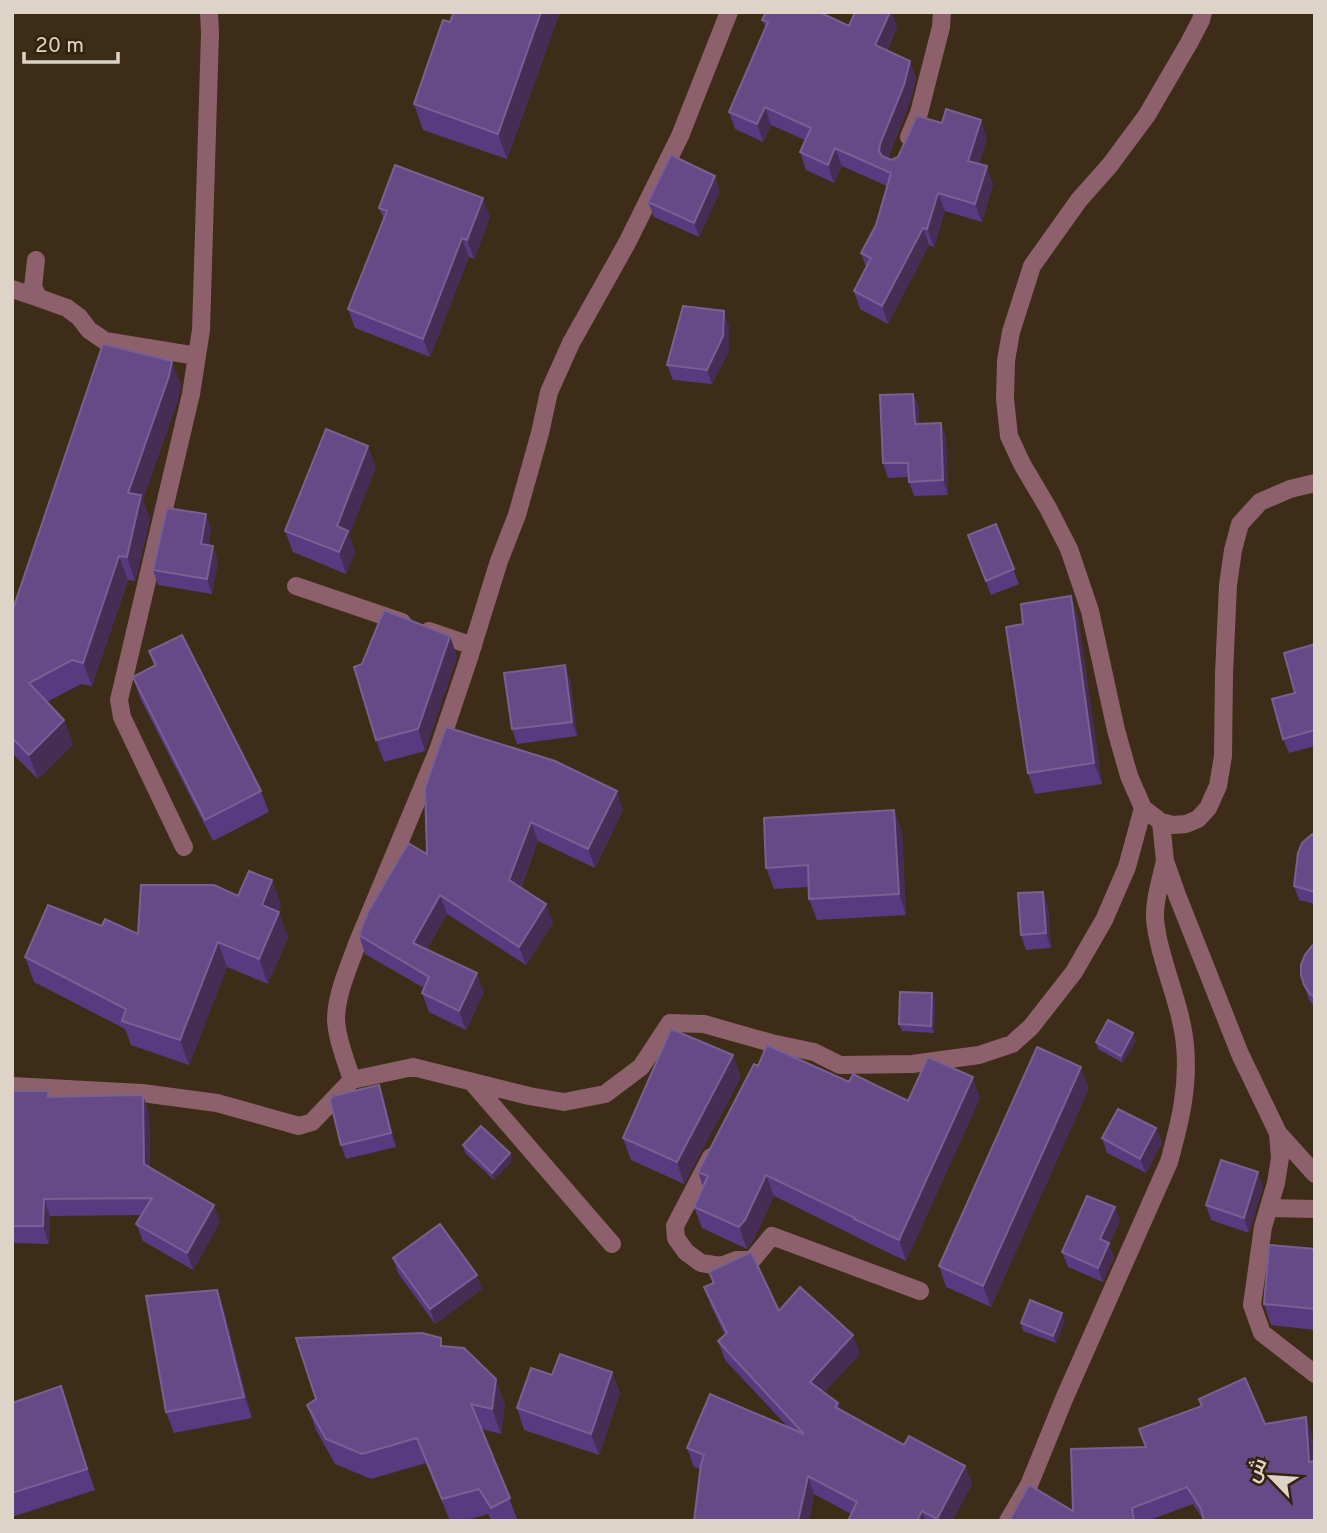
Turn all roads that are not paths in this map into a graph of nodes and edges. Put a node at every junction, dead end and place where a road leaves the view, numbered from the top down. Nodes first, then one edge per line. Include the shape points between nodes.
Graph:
1 (209, 12) edge
2 (729, 12) edge
3 (942, 12) edge
4 (1203, 12) edge
5 (901, 156) edge
6 (36, 260) dead end
7 (12, 289) edge
8 (39, 298) junction
9 (197, 356) junction
10 (1315, 484) edge
11 (296, 586) dead end
12 (473, 646) junction
13 (1143, 808) junction
14 (1161, 822) junction
15 (184, 847) dead end
16 (1165, 861) junction
17 (352, 1080) junction
18 (472, 1082) junction
19 (12, 1086) edge
20 (1279, 1133) junction
21 (720, 1141) edge
22 (1315, 1174) edge
23 (1269, 1208) junction
24 (1315, 1209) edge
25 (612, 1244) dead end
26 (920, 1291) dead end
27 (1315, 1374) edge
28 (1008, 1521) edge

1 - 9 street
2 - 12 street via 675,147 549,392 517,516
3 - 5 street via 919,113
4 - 13 street via 1147,115 1032,266 1006,361 1009,436 1069,549 1090,611 1129,776
6 - 8 street via 33,287
7 - 8 street
8 - 9 street via 67,308 105,341
9 - 15 street via 119,700 122,717
10 - 14 street via 1260,502 1240,524 1228,585 1223,756 1218,786 1198,819 1186,824
11 - 12 street
12 - 17 street via 438,750 345,976 336,1018
13 - 14 street
13 - 18 street via 1127,867 1104,920 1074,972 1012,1044 979,1055 912,1064 840,1065 814,1052 768,1049 704,1024 670,1024 640,1067 605,1094 564,1102
14 - 16 street
16 - 20 street via 1240,1054
16 - 28 street via 1155,917 1185,1043 1182,1112 1169,1162 1029,1485
17 - 18 street via 413,1067
17 - 19 street via 312,1122 299,1126 217,1103 142,1093
18 - 25 street
20 - 22 street
20 - 23 street via 1280,1158
21 - 26 street via 675,1226 676,1238 686,1252 701,1263 721,1266 752,1261 772,1236
23 - 24 street
23 - 27 street via 1252,1305 1262,1332

